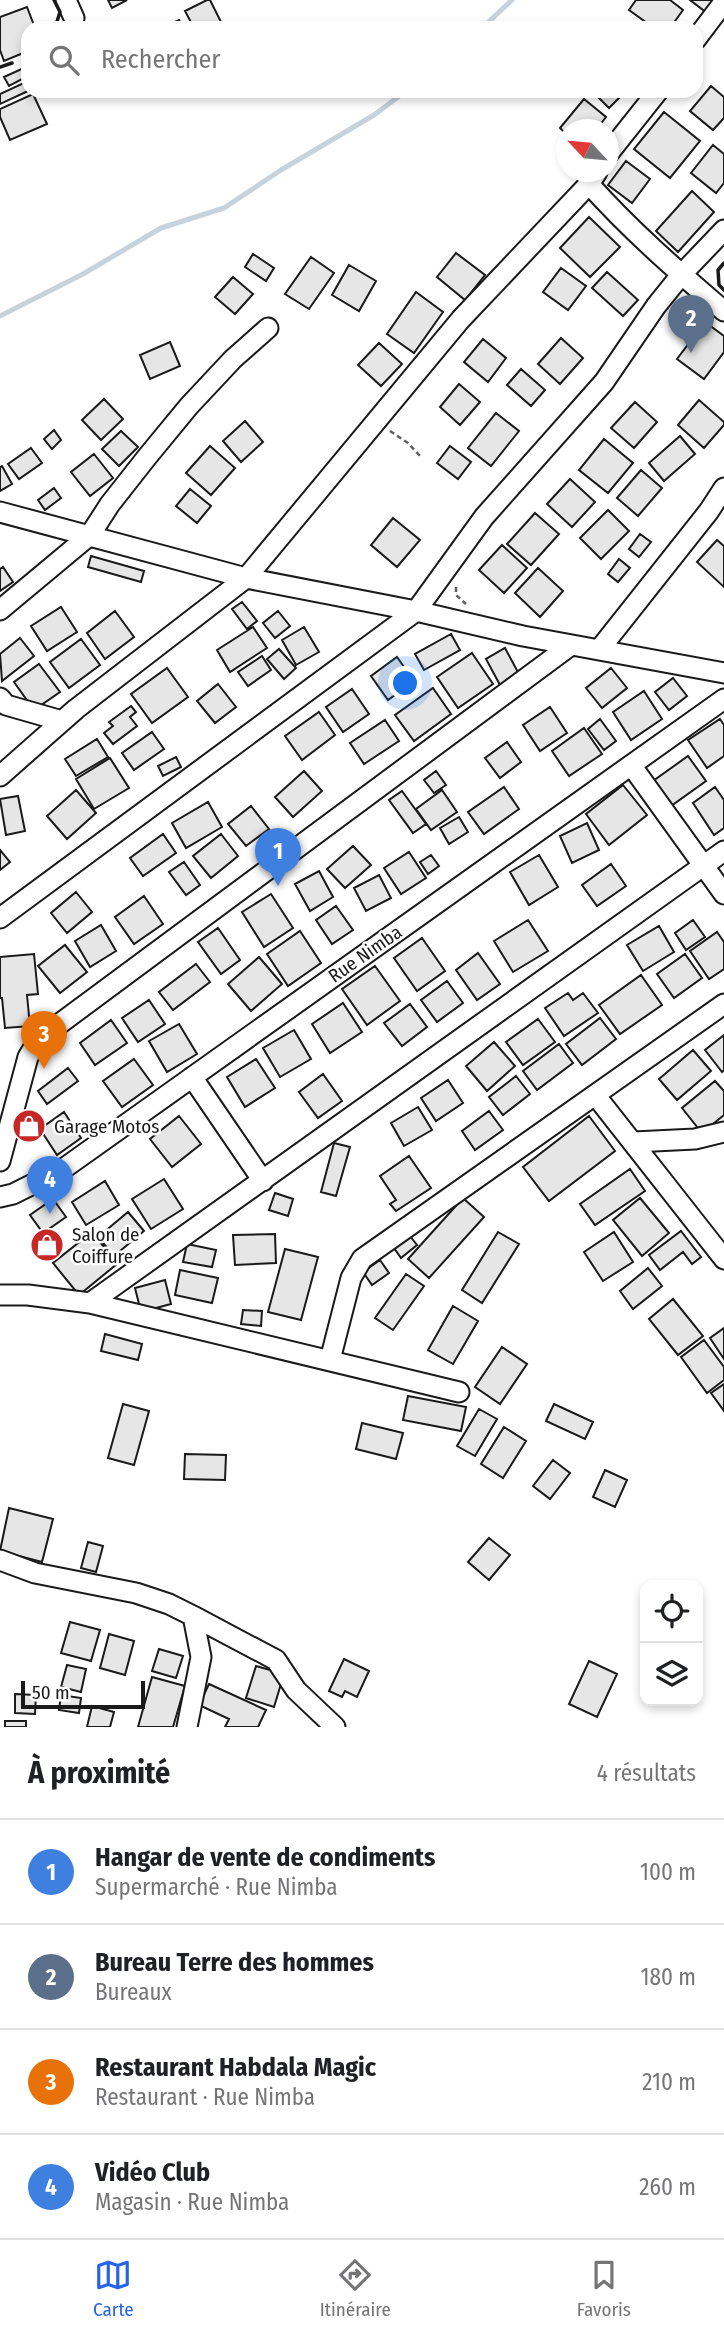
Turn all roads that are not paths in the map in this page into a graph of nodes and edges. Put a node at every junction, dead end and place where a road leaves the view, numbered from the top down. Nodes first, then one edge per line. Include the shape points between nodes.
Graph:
1 (724, 2) edge
2 (703, 30) edge
3 (652, 98) edge
4 (619, 139) edge
5 (589, 182) edge
6 (595, 182) edge
7 (724, 230) edge
8 (681, 275) junction
9 (724, 311) edge
10 (268, 328) dead end
11 (724, 488) edge
12 (0, 512) edge
13 (90, 535) junction
14 (246, 578) junction
15 (0, 610) edge
16 (415, 611) junction
17 (571, 645) junction
18 (598, 650) junction
19 (724, 673) edge
20 (0, 698) edge
21 (724, 699) edge
22 (62, 721) junction
23 (631, 765) junction
24 (0, 776) edge
25 (724, 851) edge
26 (703, 866) junction
27 (724, 894) edge
28 (0, 918) edge
29 (724, 1004) edge
30 (192, 1077) junction
31 (596, 1096) junction
32 (724, 1132) edge
33 (634, 1142) junction
34 (0, 1161) edge
35 (263, 1181) junction
36 (0, 1199) edge
37 (724, 1258) edge
38 (0, 1295) edge
39 (90, 1303) junction
40 (330, 1360) junction
41 (459, 1392) dead end
42 (0, 1560) edge
43 (193, 1616) junction
44 (187, 1727) edge
45 (335, 1727) edge

1 - 2 street
3 - 4 street
5 - 14 street via 460,319
6 - 8 street via 606,204
7 - 8 street
8 - 9 street
8 - 16 street via 604,382 484,517
10 - 13 street via 189,406
11 - 18 street
12 - 13 street
13 - 14 street
13 - 15 street
14 - 16 street
14 - 22 street
16 - 17 street
16 - 28 street
17 - 18 street
17 - 34 street via 39,1039 28,1056
18 - 19 street
20 - 22 street via 6,705
21 - 23 street, Rue Nimba
22 - 24 street
23 - 26 street
23 - 30 street, Rue Nimba
25 - 26 street
26 - 27 street
26 - 35 street
29 - 31 street
30 - 35 street
30 - 36 street, Rue Nimba via 63,1168
31 - 33 street
31 - 40 street via 362,1259 351,1278
32 - 33 street via 695,1139
33 - 37 street
35 - 39 street
38 - 39 street
39 - 40 street
40 - 41 street
42 - 43 street via 35,1573 136,1593
43 - 44 street via 201,1657
43 - 45 street via 276,1660 296,1690

